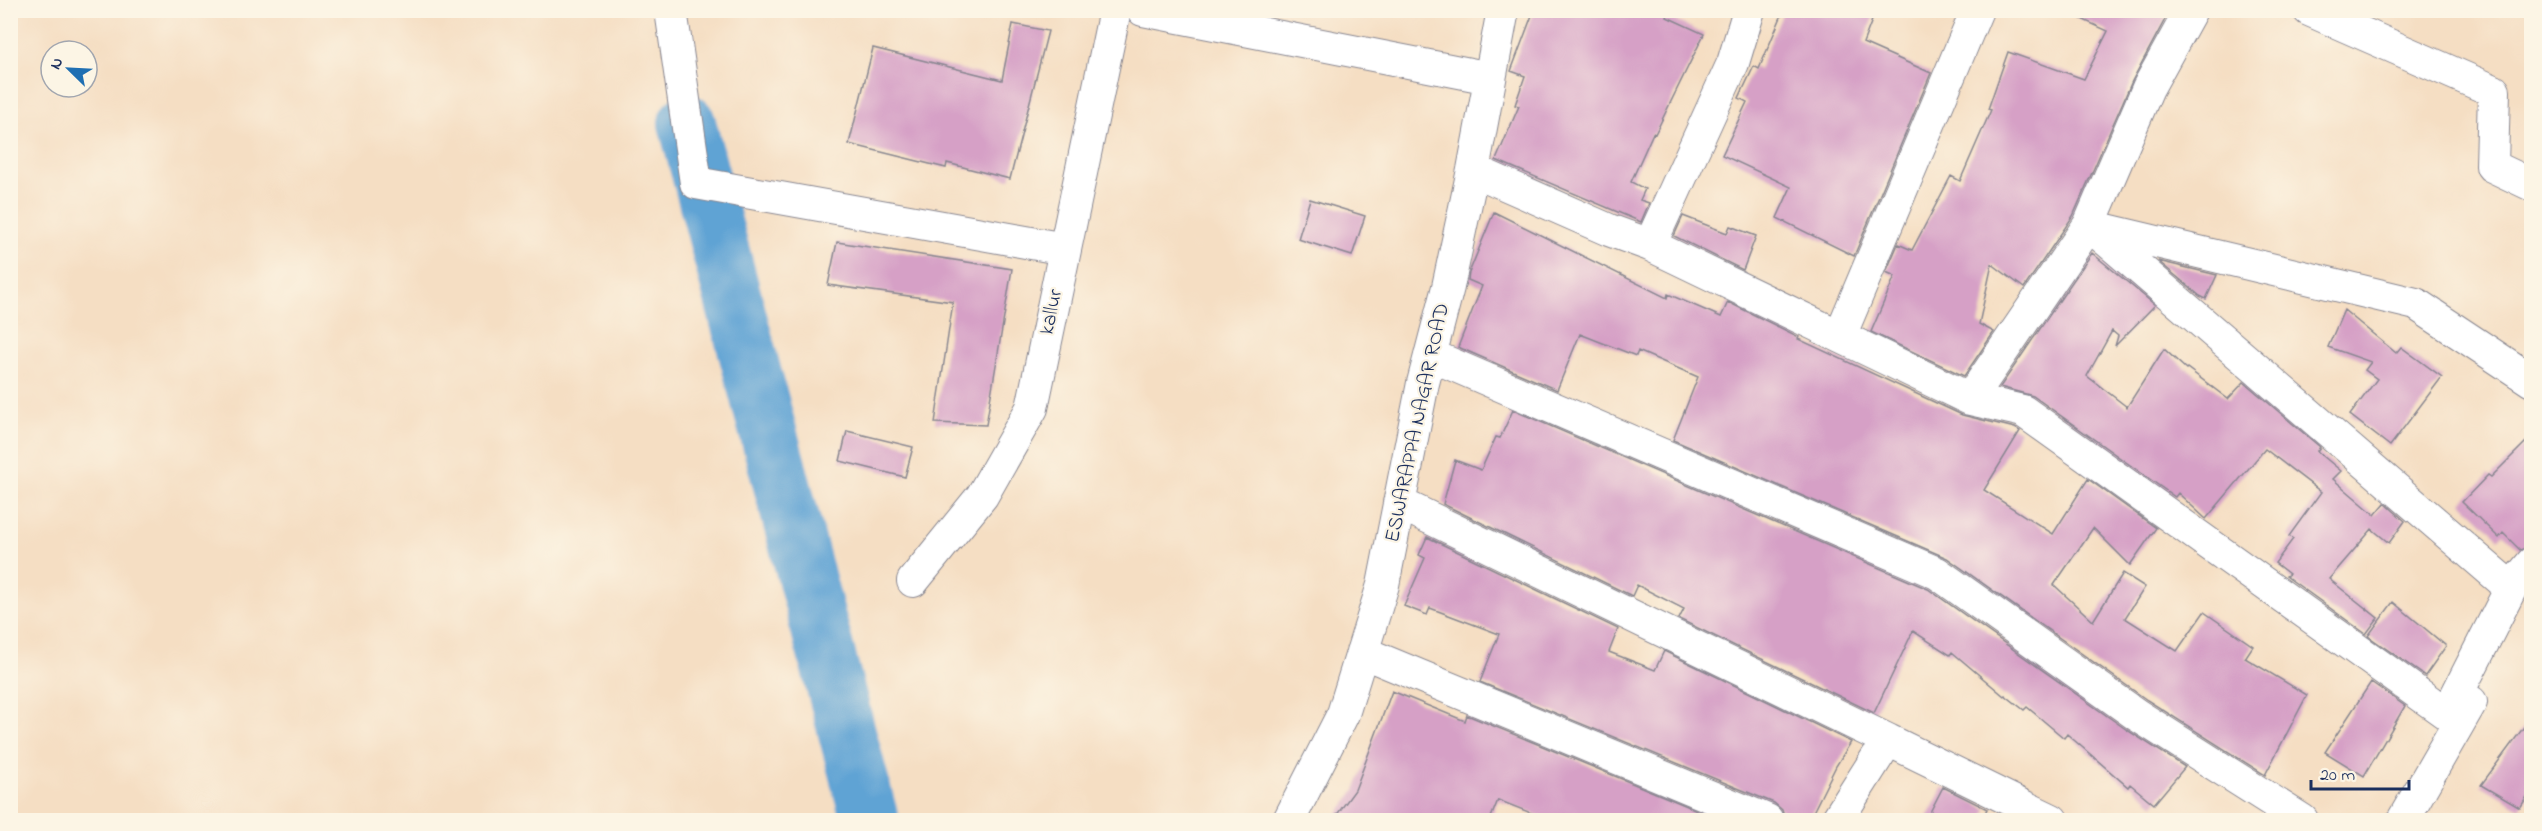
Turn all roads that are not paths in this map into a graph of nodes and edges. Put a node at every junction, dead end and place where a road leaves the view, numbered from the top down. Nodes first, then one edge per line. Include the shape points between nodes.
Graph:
1 (671, 10) edge
2 (1115, 10) edge
3 (1143, 10) edge
4 (1503, 10) edge
5 (1749, 10) edge
6 (1977, 10) edge
7 (2192, 10) edge
8 (2309, 10) edge
9 (1490, 78) junction
10 (1473, 170) junction
11 (2532, 185) edge
12 (2089, 225) junction
13 (1650, 245) junction
14 (1065, 249) junction
15 (1840, 336) junction
16 (1430, 355) junction
17 (2532, 381) edge
18 (1970, 399) junction
19 (1399, 503) junction
20 (2532, 563) edge
21 (913, 581) dead end
22 (2511, 588) junction
23 (1362, 652) junction
24 (2447, 714) junction
25 (1888, 740) junction
26 (2033, 816) edge
27 (1292, 820) edge
28 (1767, 820) edge
29 (1837, 820) edge
30 (2302, 820) edge
31 (2403, 820) edge

1 - 14 street via 696,183
2 - 14 street, kallur
3 - 9 street
4 - 9 street, ESWARAPPA NAGAR ROAD
5 - 13 street via 1732,63
6 - 15 street
7 - 12 street via 2148,88
8 - 11 street via 2494,90 2492,166
9 - 10 street, ESWARAPPA NAGAR ROAD
10 - 13 street
10 - 16 street, ESWARAPPA NAGAR ROAD
12 - 17 street via 2416,304
12 - 18 street
12 - 22 street
13 - 15 street
14 - 21 street, kallur via 1032,408 982,496
15 - 18 street
16 - 19 street, ESWARAPPA NAGAR ROAD
16 - 30 street via 1937,573 2137,715
18 - 24 street via 2023,411
19 - 23 street, ESWARAPPA NAGAR ROAD via 1383,585
19 - 25 street
20 - 22 street
22 - 24 street
23 - 27 street, ESWARAPPA NAGAR ROAD via 1344,714
23 - 28 street
24 - 31 street via 2471,702
25 - 26 street
25 - 29 street

